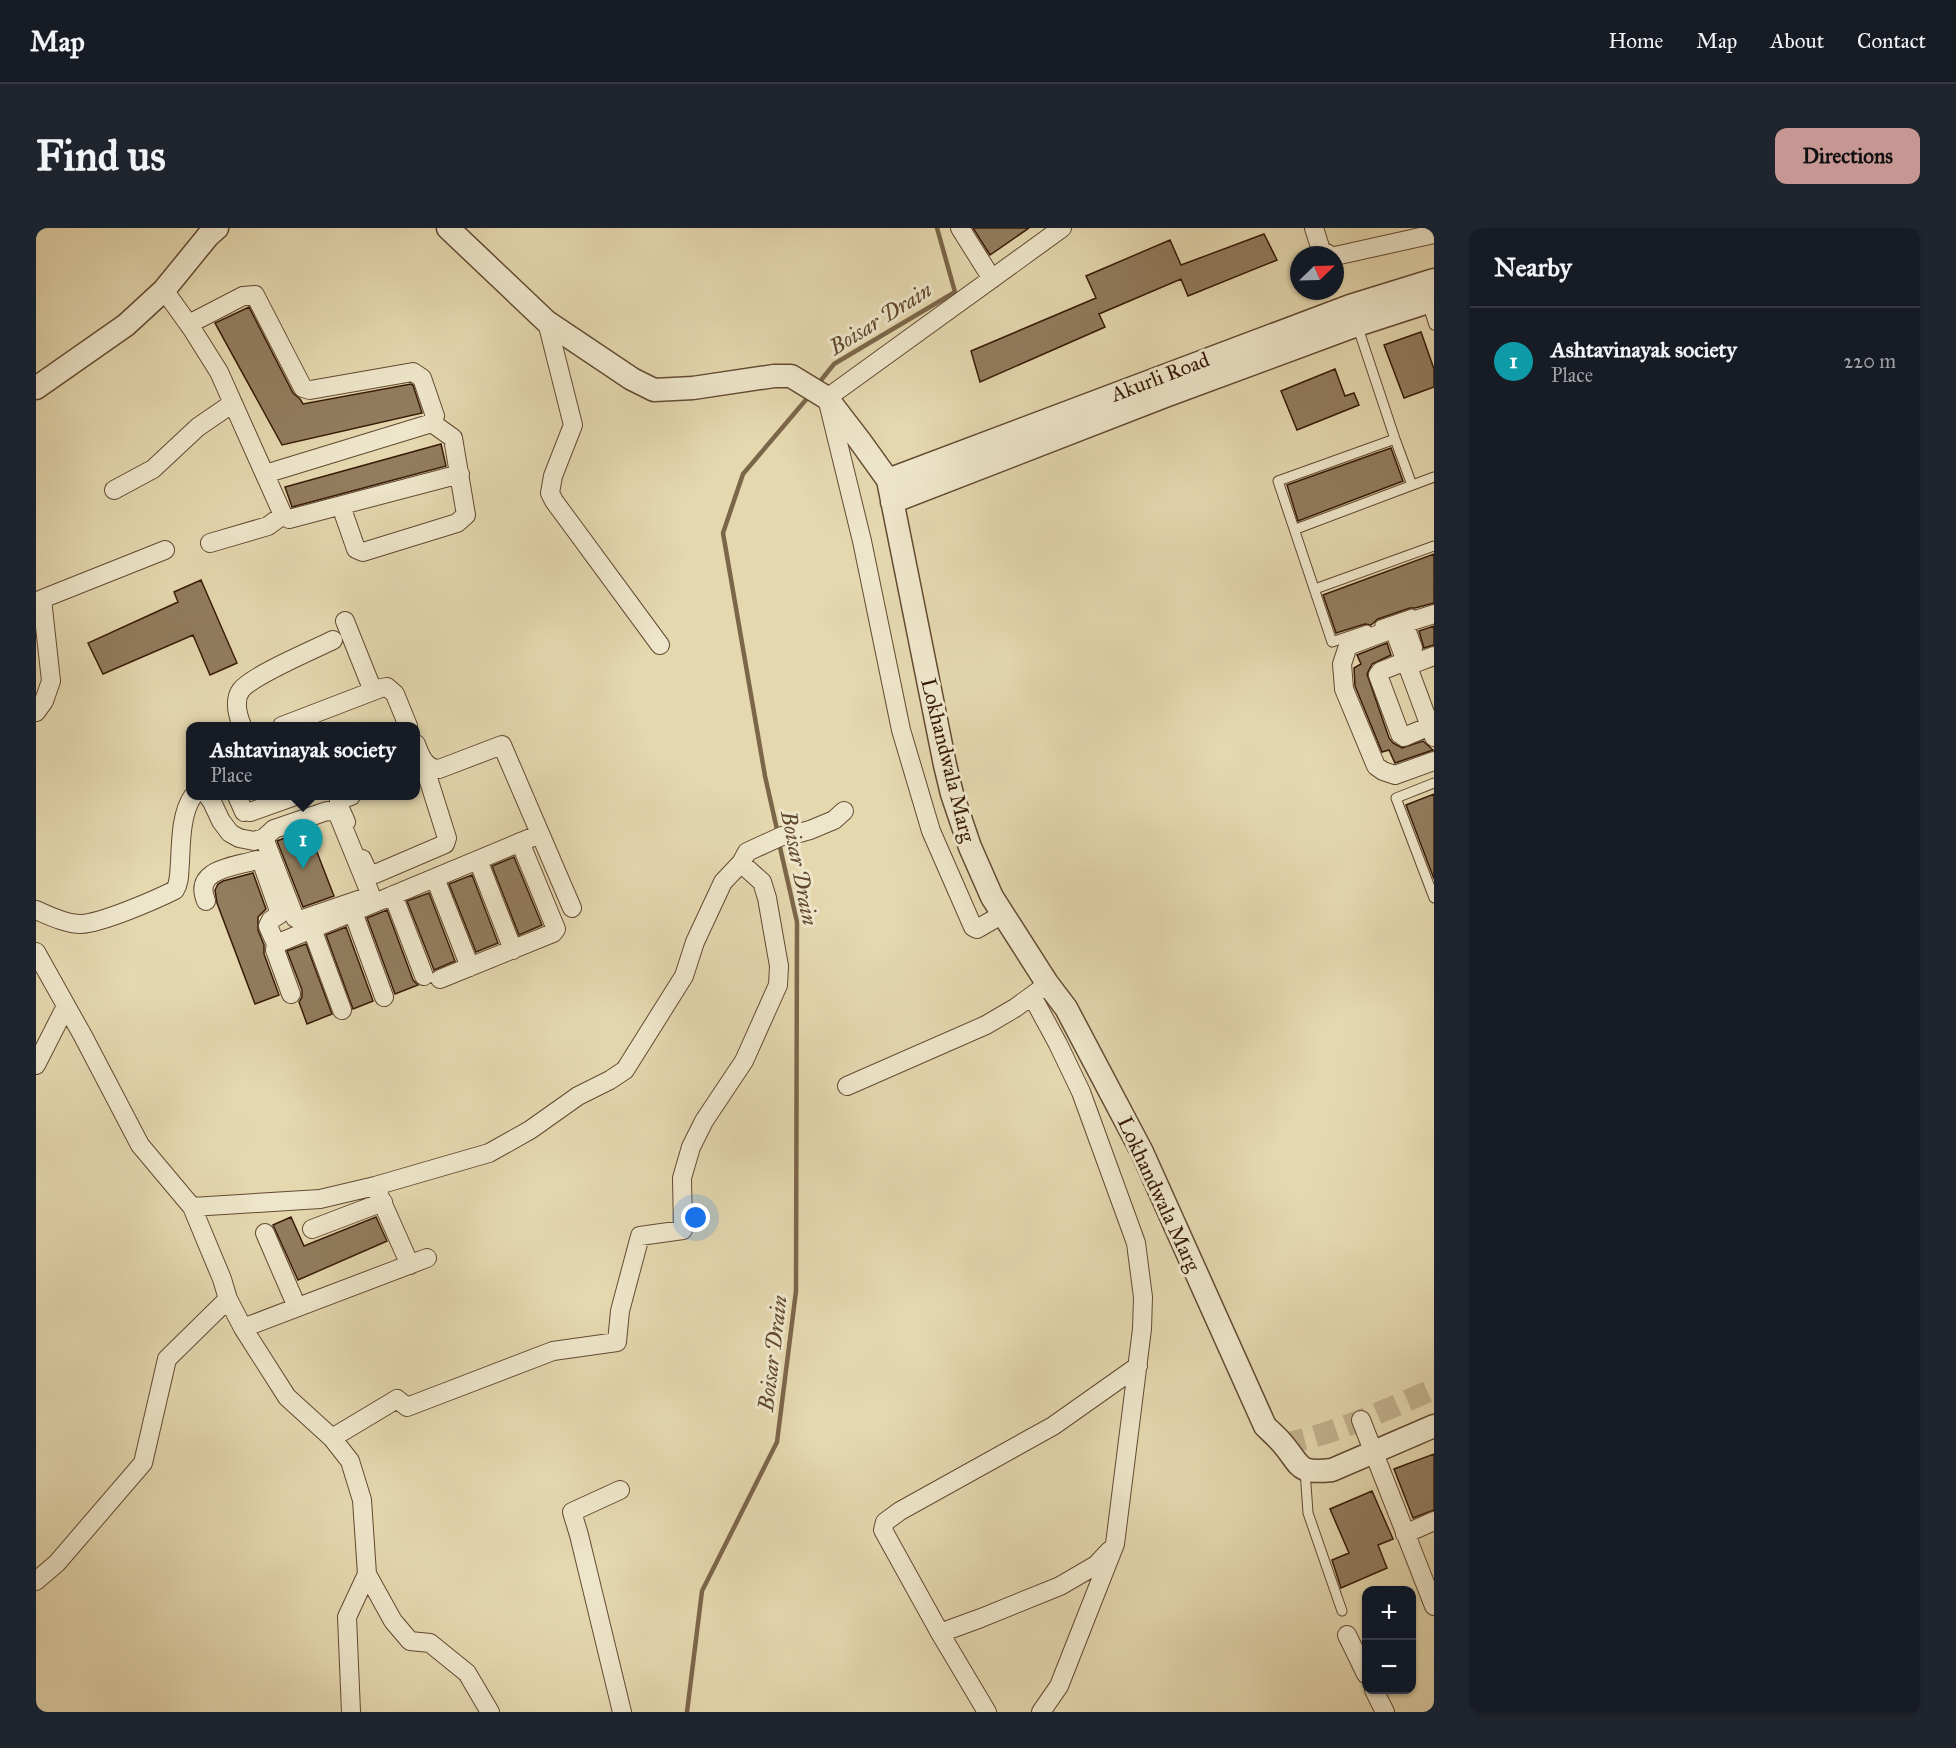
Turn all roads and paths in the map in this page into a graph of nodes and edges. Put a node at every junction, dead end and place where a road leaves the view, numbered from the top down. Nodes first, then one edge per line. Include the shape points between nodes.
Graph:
1 (448, 228) edge
2 (960, 228) edge
3 (1062, 228) edge
4 (1314, 228) edge
5 (209, 231) edge
6 (1434, 234) edge
7 (1320, 246) edge
8 (1344, 254) edge
9 (992, 279) junction
10 (164, 290) junction
11 (1429, 292) edge
12 (1354, 315) junction
13 (547, 322) junction
14 (189, 324) junction
15 (1434, 324) edge
16 (36, 388) edge
17 (819, 392) junction
18 (233, 404) junction
19 (432, 423) junction
20 (1395, 439) junction
21 (265, 474) junction
22 (460, 474) junction
23 (1434, 477) edge
24 (1412, 485) junction
25 (114, 490) dead end
26 (890, 491) junction
27 (341, 506) junction
28 (283, 515) junction
29 (1296, 529) junction
30 (210, 543) dead end
31 (1434, 546) edge
32 (165, 550) dead end
33 (1315, 589) junction
34 (1434, 606) edge
35 (1434, 614) edge
36 (345, 621) dead end
37 (333, 640) dead end
38 (660, 645) dead end
39 (1420, 660) edge
40 (373, 691) junction
41 (1434, 705) edge
42 (36, 712) edge
43 (240, 722) edge
44 (292, 722) edge
45 (406, 722) edge
46 (1432, 732) edge
47 (420, 759) edge
48 (1434, 761) edge
49 (420, 763) edge
50 (1434, 783) edge
51 (190, 800) edge
52 (210, 800) edge
53 (274, 800) edge
54 (339, 800) edge
55 (244, 807) edge
56 (844, 811) dead end
57 (540, 834) junction
58 (256, 839) junction
59 (520, 842) junction
60 (744, 857) junction
61 (257, 860) junction
62 (478, 860) junction
63 (435, 878) junction
64 (393, 895) junction
65 (1434, 898) edge
66 (206, 901) dead end
67 (572, 908) dead end
68 (36, 910) edge
69 (353, 912) junction
70 (1003, 914) junction
71 (312, 929) junction
72 (276, 944) junction
73 (513, 950) junction
74 (36, 952) edge
75 (470, 967) junction
76 (44, 983) edge
77 (1040, 990) junction
78 (291, 994) dead end
79 (384, 997) dead end
80 (66, 1006) junction
81 (342, 1010) dead end
82 (36, 1065) edge
83 (847, 1086) dead end
84 (379, 1194) junction
85 (336, 1196) junction
86 (192, 1207) junction
87 (345, 1216) junction
88 (312, 1229) dead end
89 (265, 1233) dead end
90 (228, 1299) junction
91 (297, 1307) junction
92 (243, 1328) junction
93 (1138, 1366) junction
94 (1361, 1420) dead end
95 (1434, 1426) edge
96 (332, 1438) junction
97 (1373, 1453) junction
98 (1305, 1470) junction
99 (620, 1490) dead end
100 (1434, 1521) edge
101 (1405, 1534) junction
102 (1115, 1544) junction
103 (367, 1574) junction
104 (36, 1581) edge
105 (1434, 1606) edge
106 (1342, 1611) dead end
107 (940, 1633) junction
108 (1347, 1635) dead end
109 (1362, 1666) edge
110 (1376, 1694) edge
111 (351, 1712) edge
112 (490, 1712) edge
113 (622, 1712) edge
114 (987, 1712) edge
115 (1041, 1712) edge
116 (1384, 1712) edge

1 - 13 street
2 - 9 street
3 - 9 street
4 - 7 street
5 - 10 street
6 - 8 street
9 - 17 street
10 - 14 street
10 - 16 street via 126,324
11 - 12 street, Akurli Road
11 - 15 lane
12 - 20 lane
12 - 26 street, Akurli Road
13 - 17 street via 654,390 791,376
13 - 38 street via 573,425 550,493
14 - 18 street via 219,372
14 - 19 street via 243,297 255,296 303,388 413,372 422,378 435,416
17 - 26 street, Lokhandwala Marg via 860,441
17 - 70 street via 862,541 901,730 931,831 973,927 977,929
18 - 21 street
18 - 25 street via 198,427 153,470
19 - 21 street
19 - 22 street via 453,438
20 - 24 lane
20 - 29 lane via 1278,481
21 - 28 street
22 - 27 street
22 - 27 street via 466,515 457,523 363,552 356,549
23 - 24 lane
24 - 29 lane
26 - 70 street, Lokhandwala Marg via 952,794 970,847
27 - 28 street via 289,519
28 - 30 street via 268,526
29 - 33 lane
31 - 33 lane
32 - 42 street via 42,599 51,681
33 - 34 lane via 1332,642
35 - 39 street via 1405,626
36 - 40 street
37 - 43 street via 257,678 241,691 237,703
39 - 41 street
39 - 46 street
39 - 46 street via 1380,671 1378,675 1400,734 1404,737
39 - 48 street via 1390,630 1348,646 1342,664 1344,689 1376,766 1395,775
40 - 44 street
40 - 45 street via 387,687 395,694
47 - 57 street via 439,769 502,745
49 - 54 street via 447,838 445,844 375,874 368,872
50 - 65 lane via 1395,798
51 - 68 street via 175,890 81,924
52 - 58 street via 231,833
53 - 55 street
56 - 60 street via 834,820 782,836
57 - 59 street
57 - 67 street
58 - 58 street via 327,811 337,812 370,893 300,920 295,918
58 - 61 street
59 - 62 street
59 - 73 street via 556,929
60 - 84 street via 723,882 684,976 625,1070 489,1153
60 - 96 street via 762,882 767,898 779,966 778,986 744,1061 704,1120 691,1148 682,1178 683,1230 640,1236 620,1311 617,1342 554,1351 407,1407 397,1399
61 - 66 street via 211,873 202,890
61 - 72 street via 262,863 280,914 268,926
62 - 63 street
62 - 73 street
63 - 64 street
63 - 75 street
64 - 69 street
64 - 75 street via 432,978
69 - 71 street
69 - 79 street
70 - 77 street, Lokhandwala Marg
71 - 72 street
71 - 81 street
72 - 78 street via 274,950
73 - 75 street
74 - 76 street
76 - 80 street
77 - 83 street via 986,1025
77 - 93 street via 1136,1243 1143,1297
77 - 98 street, Lokhandwala Marg via 1066,1008 1142,1152 1265,1426
80 - 82 street
80 - 86 street via 140,1145
84 - 85 street
84 - 87 street
84 - 91 street via 418,1261
85 - 86 street
85 - 87 street
86 - 90 street
87 - 88 street
89 - 91 street
90 - 92 street
90 - 104 street via 167,1359 143,1463 57,1563
91 - 92 street
92 - 96 street via 287,1397
93 - 102 street
93 - 107 street via 1053,1426 885,1522 883,1530
94 - 97 street
95 - 97 street
96 - 103 street via 350,1461 362,1500
97 - 98 street via 1332,1470
97 - 101 street
98 - 106 lane via 1308,1513
99 - 113 street via 572,1512
100 - 101 street
101 - 105 street
102 - 107 street via 1096,1565 1060,1586
102 - 115 street via 1059,1686
103 - 111 street via 347,1617
103 - 112 street via 393,1621 410,1641 430,1643 467,1673
107 - 114 street
108 - 109 street
110 - 116 street

